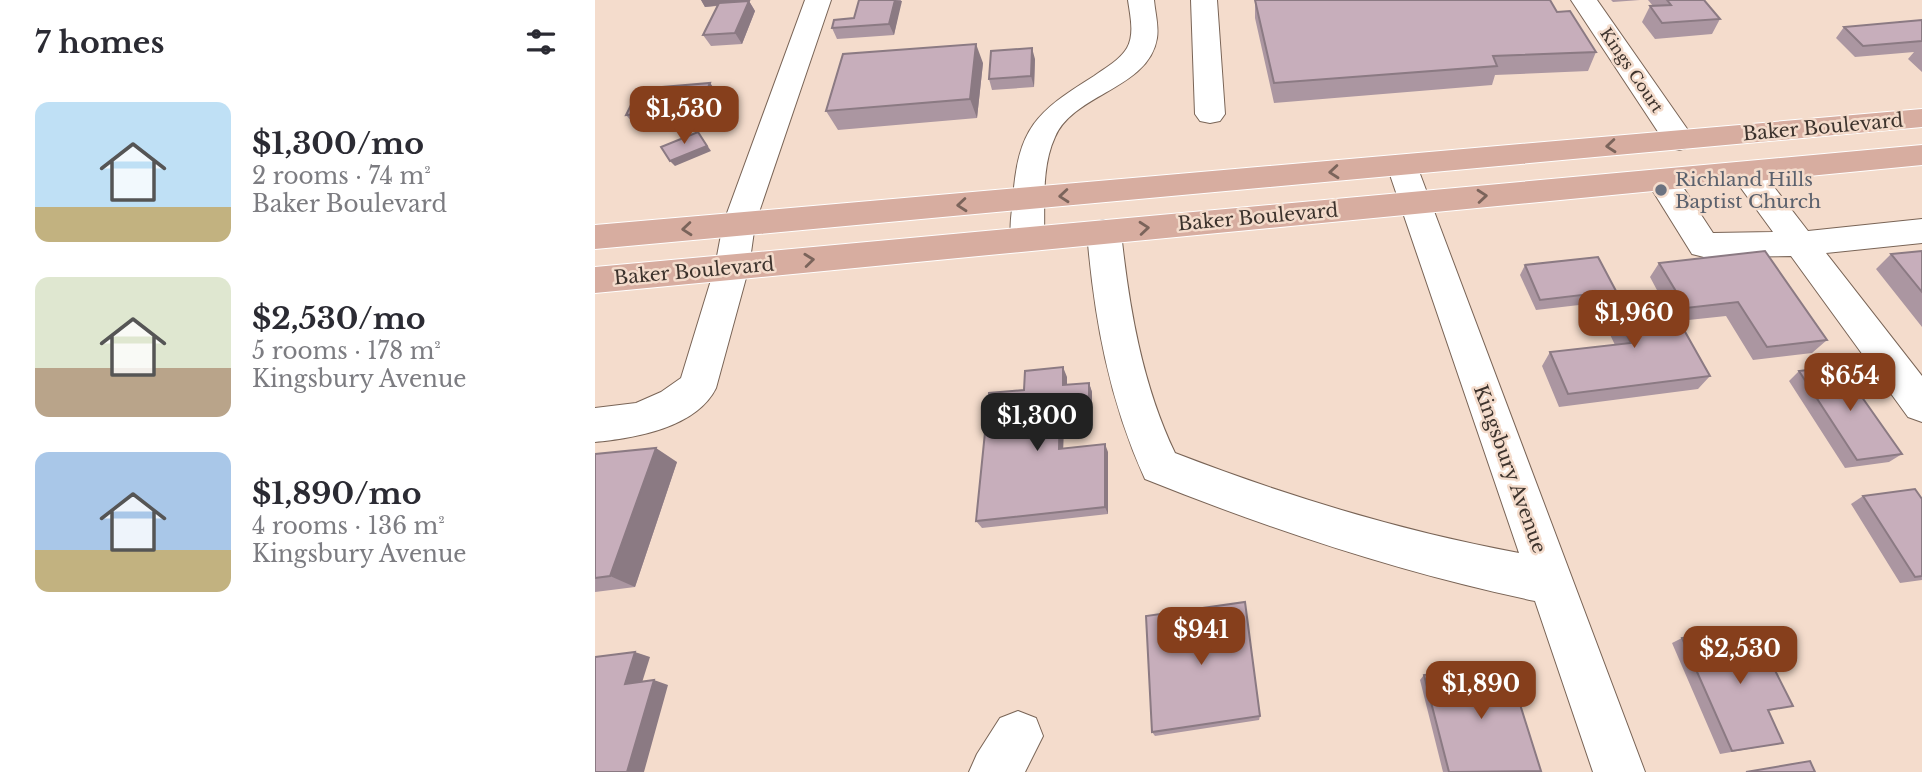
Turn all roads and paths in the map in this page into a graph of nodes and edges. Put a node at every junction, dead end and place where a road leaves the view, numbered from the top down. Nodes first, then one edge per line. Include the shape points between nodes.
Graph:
1 (818, 0) edge
2 (1141, 0) edge
3 (1204, 0) edge
4 (1584, 0) edge
5 (1210, 114) dead end
6 (1922, 118) edge
7 (1679, 140) junction
8 (1920, 157) edge
9 (1747, 173) junction
10 (1662, 180) junction
11 (1408, 184) junction
12 (1030, 199) junction
13 (739, 224) junction
14 (1922, 231) edge
15 (1104, 232) junction
16 (595, 237) edge
17 (1027, 238) junction
18 (1800, 244) junction
19 (732, 267) junction
20 (595, 280) edge
21 (1922, 405) edge
22 (595, 425) edge
23 (1551, 583) junction
24 (1619, 772) edge

1 - 13 street
2 - 12 street via 1144,39 1135,59 1058,112 1040,134
3 - 5 street
4 - 7 street, Kings Court
6 - 7 main road, Baker Boulevard
7 -> 11 main road, Baker Boulevard
8 - 9 main road, Baker Boulevard
9 - 10 main road, Baker Boulevard
9 - 18 street
11 -> 10 main road, Baker Boulevard
10 - 18 street via 1704,246
11 -> 12 main road, Baker Boulevard
15 -> 11 main road, Baker Boulevard
11 - 23 street, Kingsbury Avenue
12 -> 13 main road, Baker Boulevard
12 - 17 street
13 -> 16 main road, Baker Boulevard
13 - 19 street
14 - 18 street
15 - 17 main road, Baker Boulevard
15 - 23 street via 1109,295 1144,433 1160,466 1271,509 1408,550
19 -> 17 main road, Baker Boulevard
18 - 21 street
19 - 20 main road, Baker Boulevard
19 - 22 street via 697,388 640,420
23 - 24 street, Kingsbury Avenue

